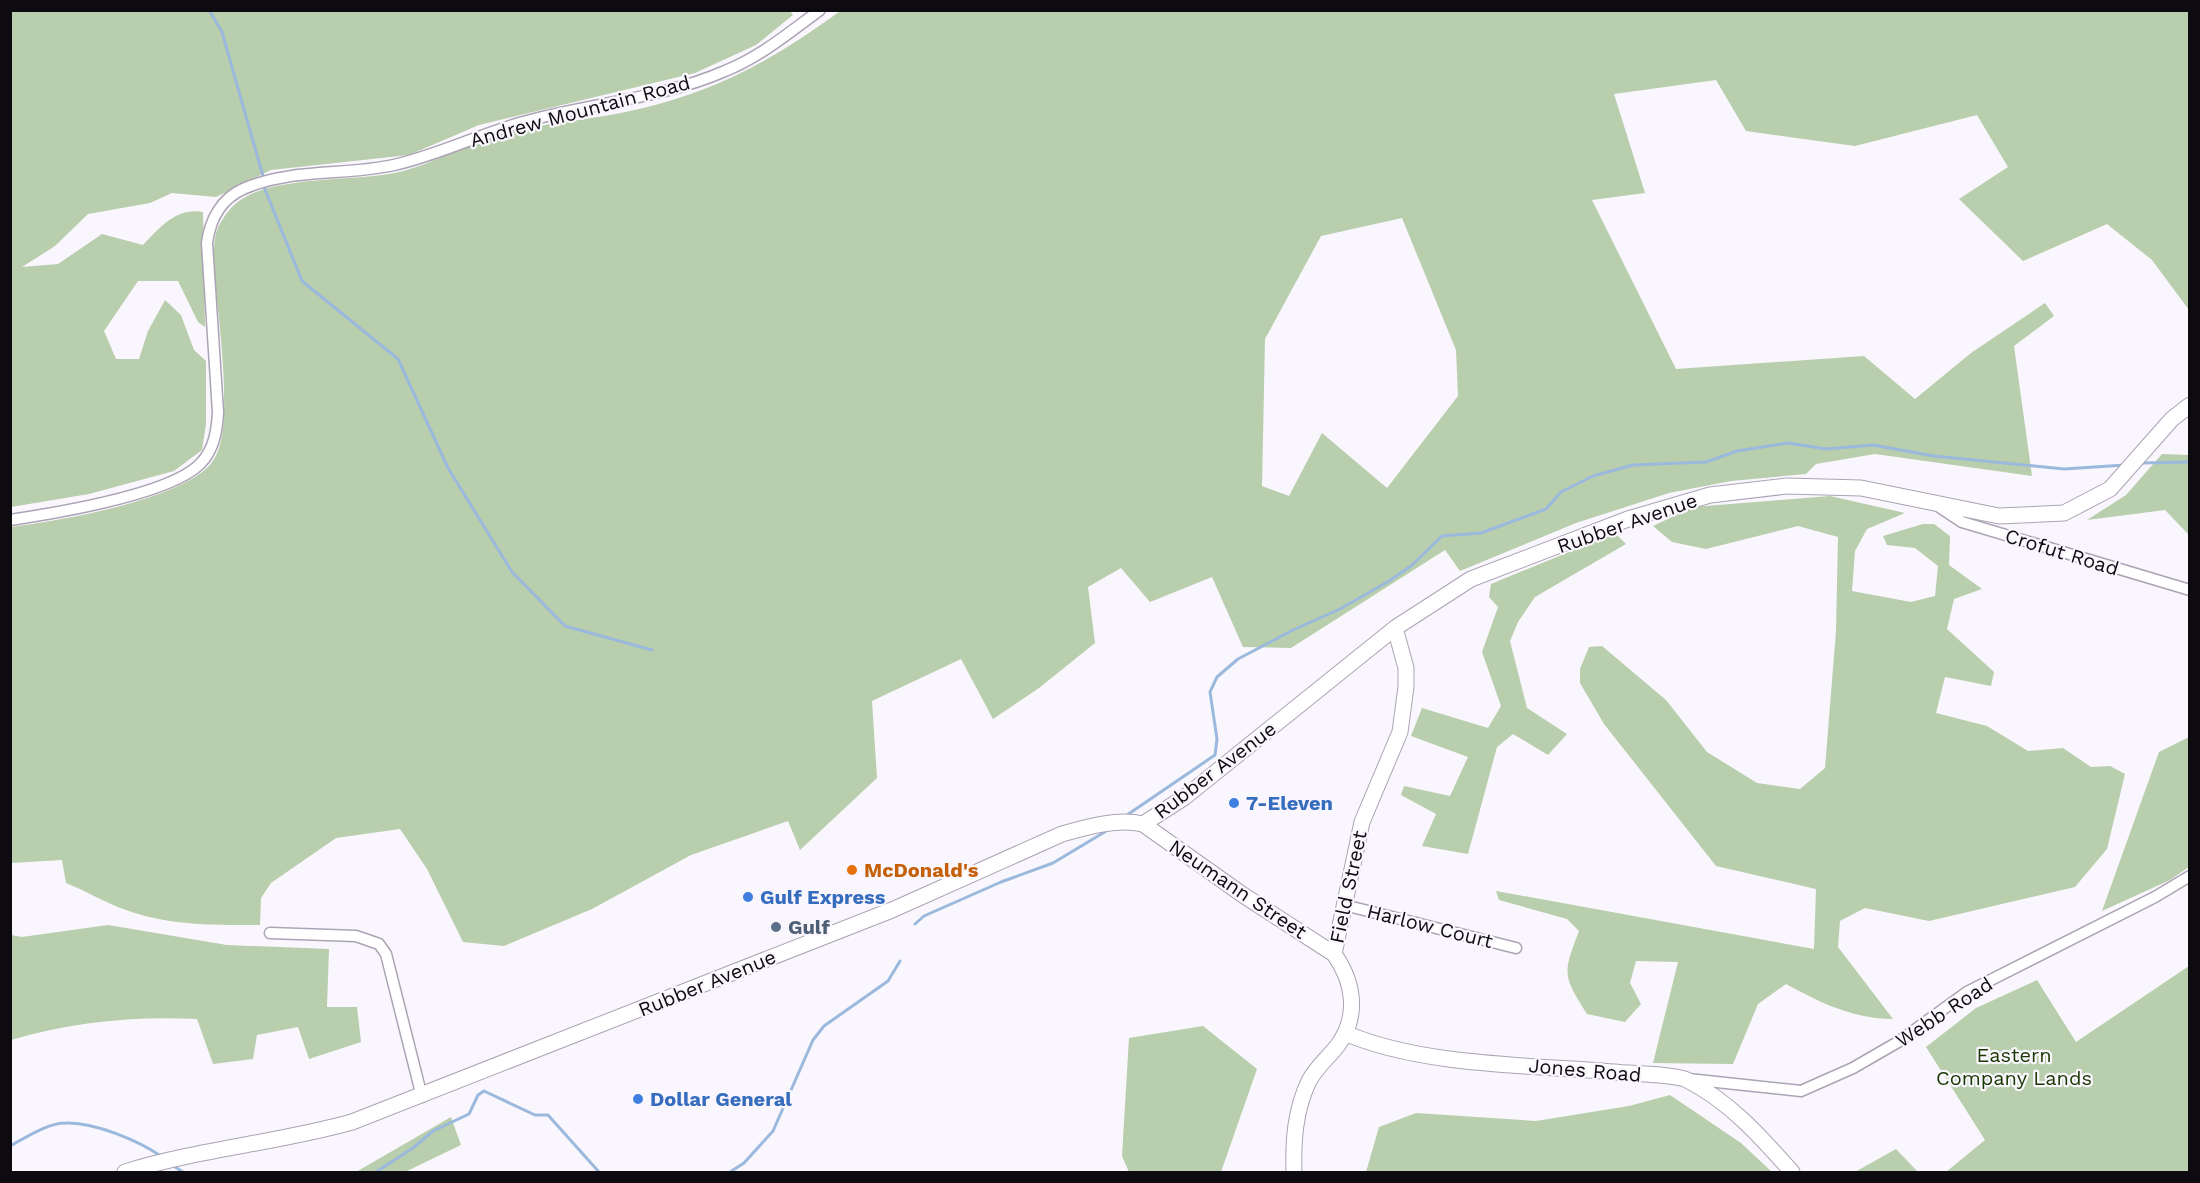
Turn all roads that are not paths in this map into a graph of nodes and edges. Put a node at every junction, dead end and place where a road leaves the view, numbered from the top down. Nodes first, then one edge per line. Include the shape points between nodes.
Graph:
1 (820, 10) edge
2 (2190, 405) edge
3 (1938, 506) junction
4 (10, 520) edge
5 (2190, 590) edge
6 (1395, 628) junction
7 (1140, 823) junction
8 (2190, 876) edge
9 (1344, 905) junction
10 (270, 933) dead end
11 (1515, 948) dead end
12 (1334, 954) junction
13 (1345, 1033) junction
14 (1685, 1078) junction
15 (422, 1097) junction
16 (126, 1173) edge
17 (1294, 1173) edge
18 (1792, 1173) edge

1 - 4 street, Andrew Mountain Road via 752,58 697,81 525,121 393,165 295,175 233,194 218,211 207,243 218,412 214,440 207,455 187,474 162,485
2 - 3 street, Rubber Avenue via 2172,419 2110,489 2064,513 1999,516
3 - 5 street, Crofut Road via 1962,522
3 - 6 street, Rubber Avenue via 1861,488 1788,486 1710,495 1628,519 1471,579
6 - 7 street, Rubber Avenue via 1177,804
6 - 9 street, Field Street via 1406,668 1400,732 1362,822
7 - 12 street, Neumann Street
7 - 15 street, Rubber Avenue via 1107,824 1062,834 891,910
8 - 14 street, Webb Road via 1966,992 1898,1042 1801,1091
9 - 11 street, Harlow Court
9 - 12 street, Field Street
10 - 15 street via 356,936 379,944 386,954
12 - 13 street, Field Street via 1349,981 1351,994 1351,1018
13 - 14 street, Jones Road via 1371,1045 1410,1052
13 - 17 street, Field Street via 1315,1072 1302,1100 1294,1131
14 - 18 street, Jones Road via 1736,1112
15 - 16 street, Rubber Avenue via 308,1134 153,1164

